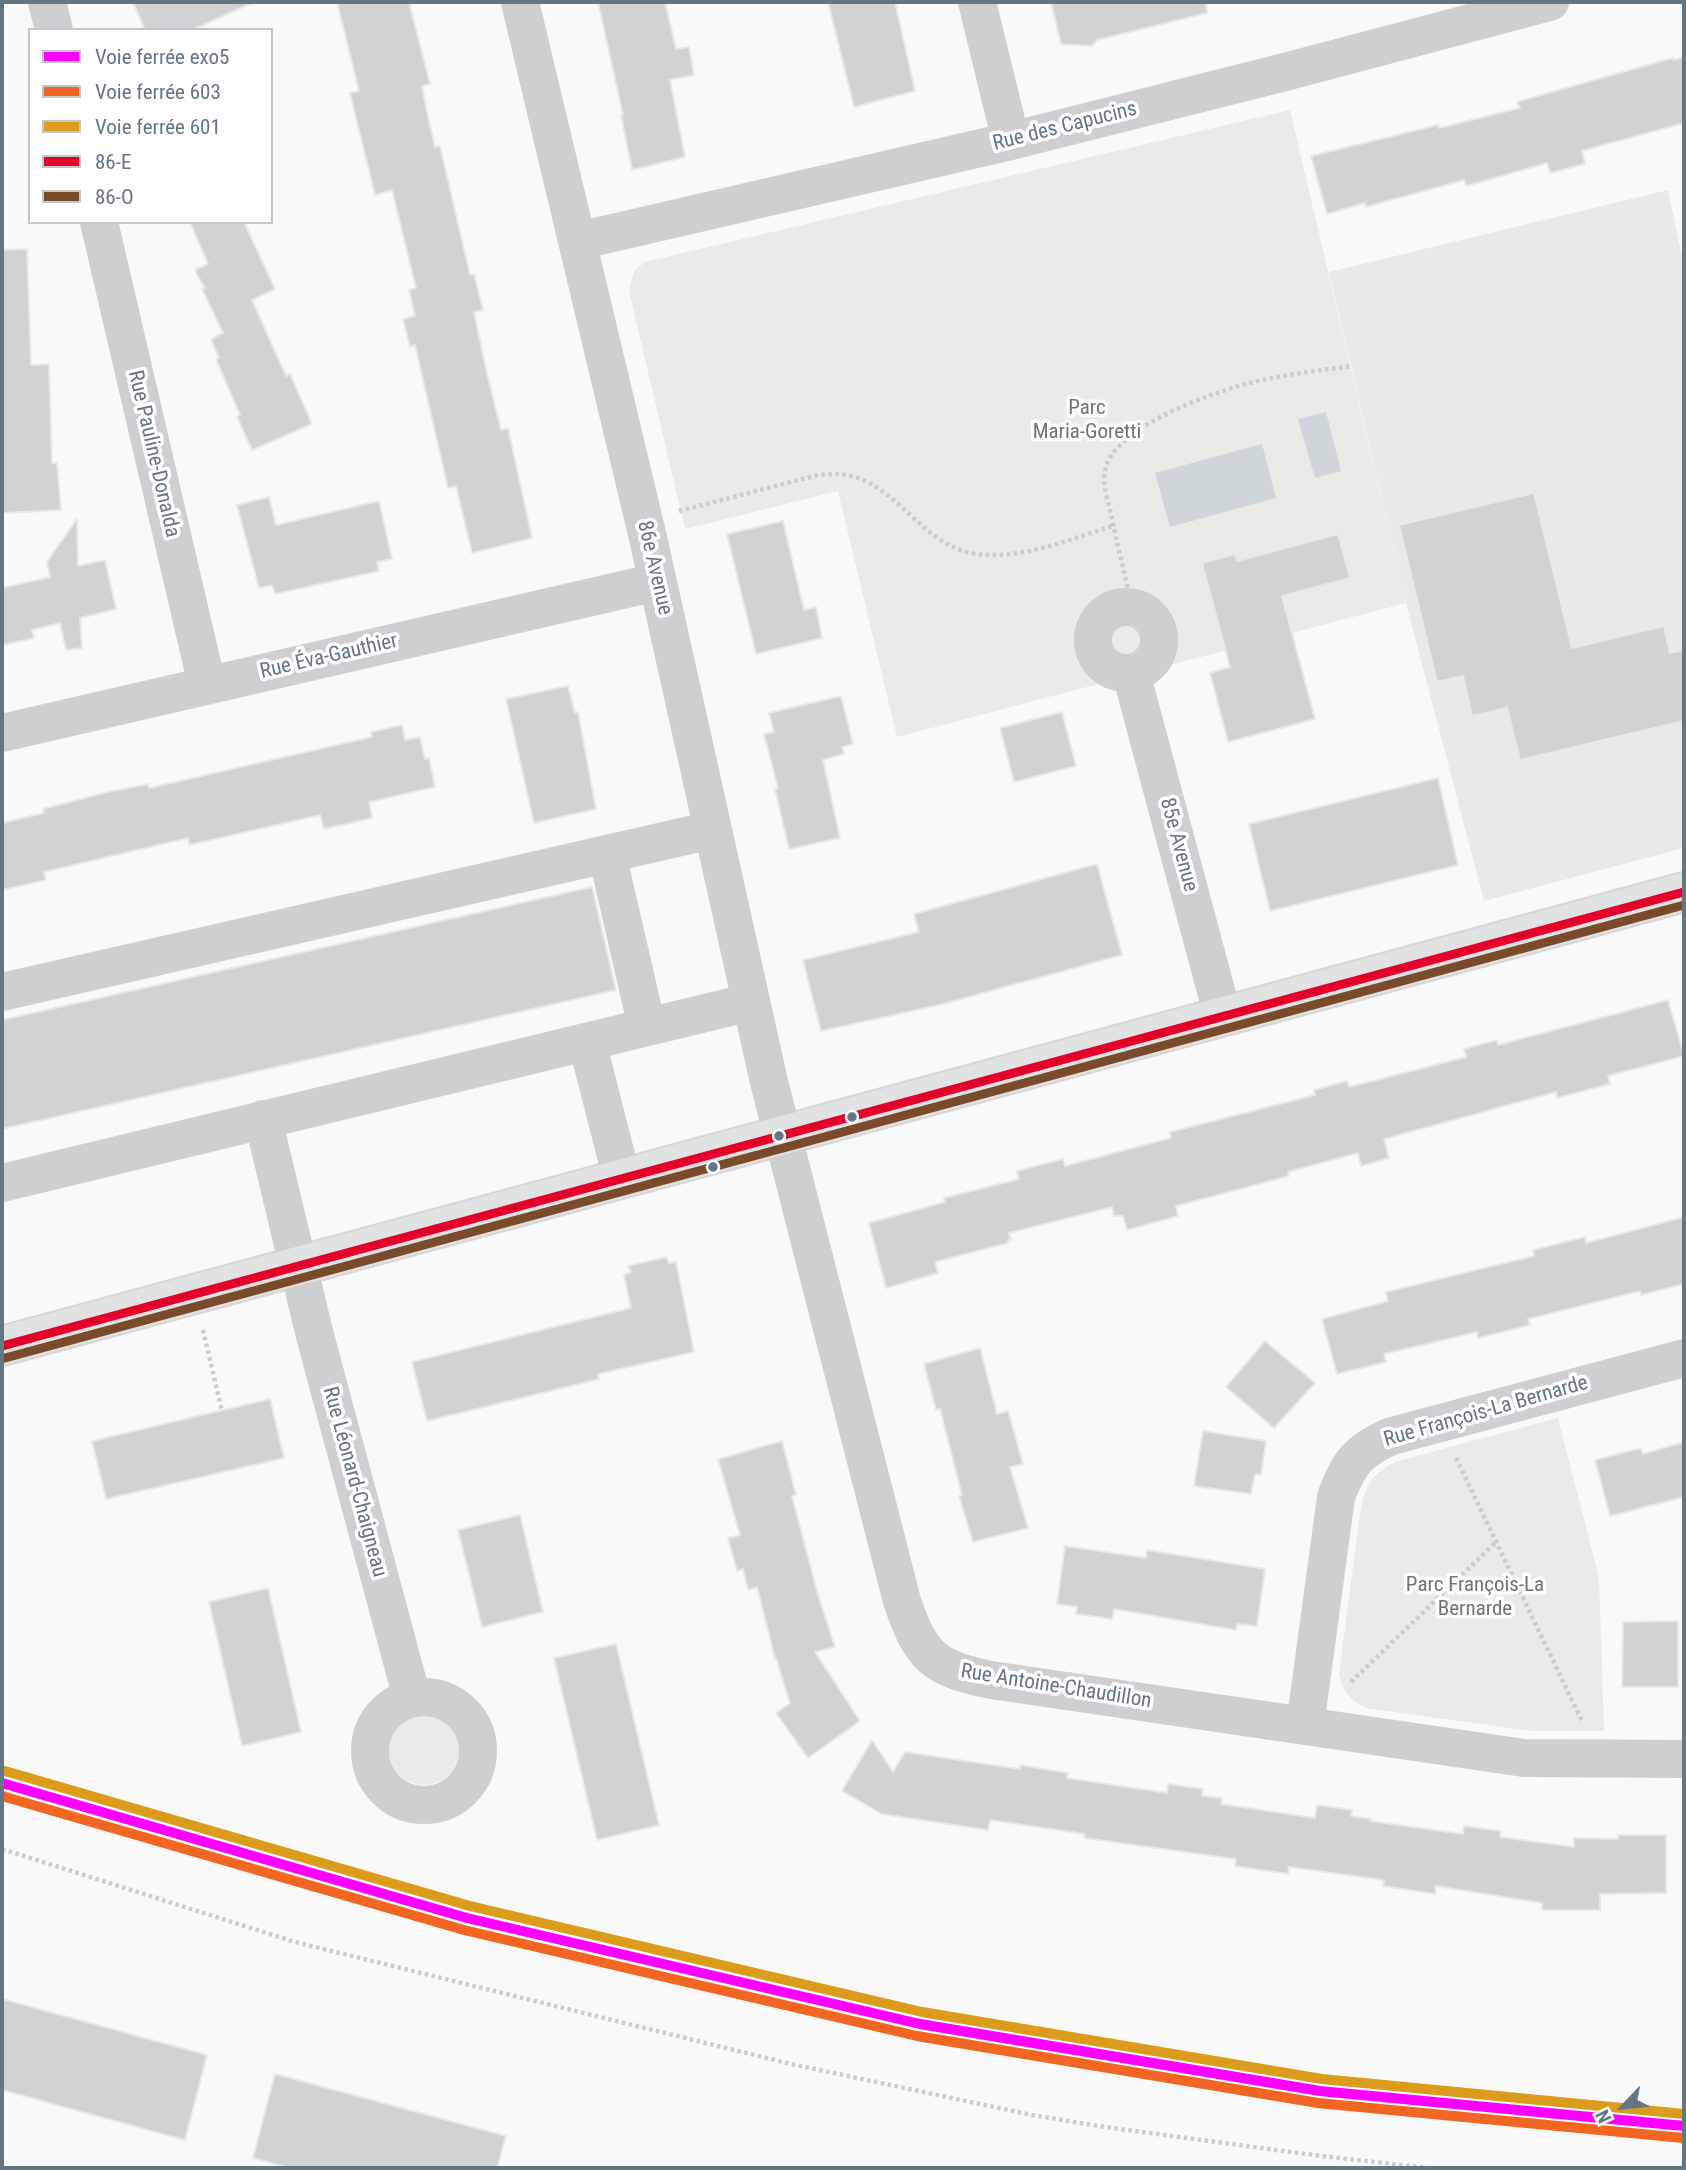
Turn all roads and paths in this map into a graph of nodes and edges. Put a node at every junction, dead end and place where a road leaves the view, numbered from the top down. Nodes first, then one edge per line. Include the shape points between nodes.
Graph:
1 (47, 2) edge
2 (520, 2) edge
3 (977, 2) edge
4 (1550, 2) edge
5 (1437, 16) edge
6 (54, 28) edge
7 (1011, 141) junction
8 (99, 224) edge
9 (578, 241) junction
10 (1351, 366) dead end
11 (676, 512) dead end
12 (1113, 526) junction
13 (657, 582) junction
14 (1132, 608) joint
15 (207, 685) junction
16 (2, 733) edge
17 (712, 830) junction
18 (607, 854) junction
19 (1684, 892) edge
20 (2, 992) edge
21 (751, 1002) junction
22 (1223, 1017) junction
23 (647, 1027) junction
24 (587, 1042) junction
25 (263, 1119) junction
26 (783, 1135) junction
27 (622, 1179) junction
28 (2, 1183) edge
29 (298, 1267) junction
30 (203, 1330) dead end
31 (2, 1346) edge
32 (1684, 1358) edge
33 (222, 1411) dead end
34 (1439, 1423) junction
35 (1497, 1541) junction
36 (412, 1698) dead end
37 (1305, 1726) junction
38 (1684, 1759) edge
39 (1601, 1760) junction
40 (2, 1849) edge
41 (1429, 2168) edge

1 - 6 street
2 - 9 street, 86e Avenue
3 - 7 street
4 - 5 street, Rue des Capucins
5 - 7 street, Rue des Capucins via 1281,73
7 - 9 street, Rue des Capucins
8 - 15 street, Rue Pauline-Donalda
9 - 13 street, 86e Avenue
10 - 12 path via 1244,385 1196,401 1129,437 1112,453 1105,472
11 - 12 path via 837,473 874,486 950,546 972,553 1020,553
12 - 14 path
13 - 15 street, Rue Éva-Gauthier
13 - 17 street, 86e Avenue
14 - 22 street, 85e Avenue via 1111,610 1097,625 1093,634 1096,654 1111,669 1131,673
15 - 16 street, Rue Éva-Gauthier
17 - 18 street
17 - 21 street, 86e Avenue
18 - 20 street
18 - 23 street
19 - 22 main road
21 - 23 street
21 - 26 street, 86e Avenue
22 - 26 main road
23 - 24 street
24 - 25 street
24 - 27 street
25 - 28 street
25 - 29 street, Rue Léonard-Chaigneau
26 - 27 main road
26 - 37 street, Rue Antoine-Chaudillon via 902,1601 919,1643 931,1657 962,1674 991,1680
27 - 29 main road
29 - 31 main road
29 - 36 street, Rue Léonard-Chaigneau
30 - 33 path
32 - 34 street, Rue François-La Bernarde
34 - 35 path
34 - 37 street, Rue François-La Bernarde via 1372,1444 1345,1473 1336,1497
35 - 37 path
35 - 39 path
37 - 39 street, Rue Antoine-Chaudillon via 1524,1758
38 - 39 street, Rue Antoine-Chaudillon
40 - 41 path via 295,1942 791,2064 1105,2127

